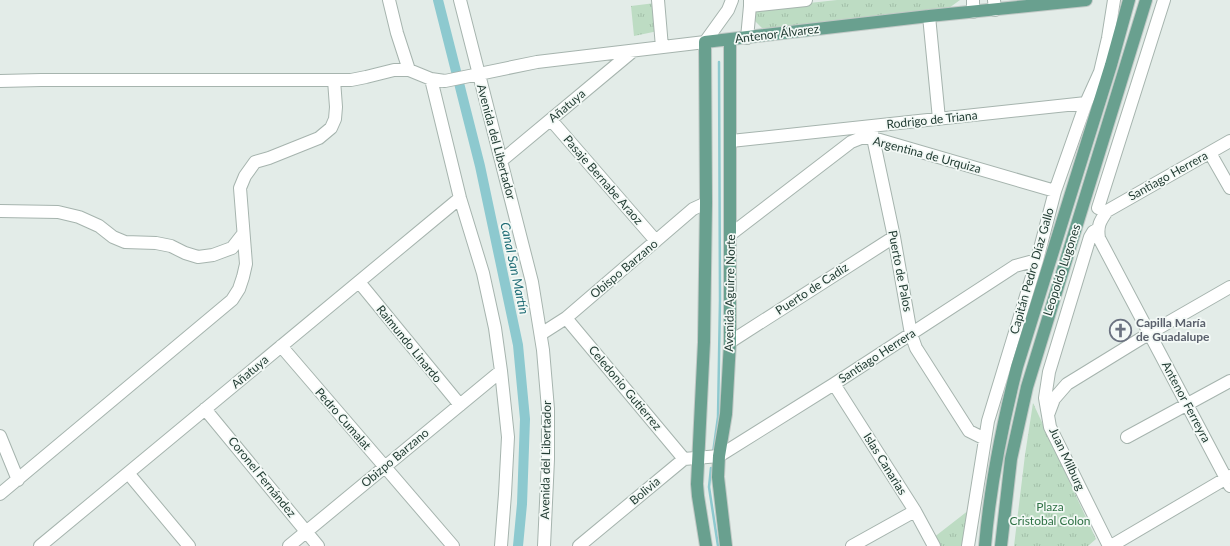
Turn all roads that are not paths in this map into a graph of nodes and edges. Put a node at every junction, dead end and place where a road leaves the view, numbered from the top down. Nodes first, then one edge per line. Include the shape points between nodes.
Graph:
1 (389, 0) edge
2 (460, 0) edge
3 (658, 0) edge
4 (732, 0) edge
5 (806, 0) edge
6 (1086, 0) edge
7 (1114, 0) edge
8 (1129, 0) edge
9 (1146, 0) edge
10 (1164, 0) edge
11 (751, 2) edge
12 (995, 5) edge
13 (973, 6) edge
14 (929, 16) junction
15 (747, 38) junction
16 (730, 40) junction
17 (705, 42) junction
18 (662, 47) junction
19 (633, 51) junction
20 (409, 70) junction
21 (474, 76) junction
22 (431, 79) junction
23 (334, 80) junction
24 (0, 81) edge
25 (1086, 103) junction
26 (939, 119) junction
27 (551, 120) junction
28 (869, 127) junction
29 (873, 138) junction
30 (731, 141) junction
31 (1230, 141) edge
32 (1210, 153) junction
33 (501, 161) junction
34 (1230, 188) edge
35 (1055, 191) junction
36 (460, 198) junction
37 (1084, 202) junction
38 (706, 203) junction
39 (1102, 209) junction
40 (0, 211) edge
41 (1098, 229) junction
42 (243, 234) junction
43 (731, 234) junction
44 (894, 237) junction
45 (656, 241) junction
46 (1037, 260) junction
47 (359, 282) junction
48 (1230, 287) edge
49 (566, 318) junction
50 (1150, 333) junction
51 (541, 334) junction
52 (911, 334) junction
53 (730, 342) junction
54 (281, 346) junction
55 (501, 371) junction
56 (1230, 380) edge
57 (834, 384) junction
58 (1186, 403) junction
59 (460, 405) junction
60 (205, 409) junction
61 (1048, 415) junction
62 (0, 436) edge
63 (1127, 437) dead end
64 (985, 439) junction
65 (719, 456) junction
66 (698, 457) junction
67 (684, 459) junction
68 (385, 467) junction
69 (128, 473) junction
70 (18, 480) junction
71 (1229, 480) edge
72 (0, 494) edge
73 (915, 511) junction
74 (306, 532) junction
75 (54, 542) edge
76 (40, 546) edge
77 (189, 546) edge
78 (289, 546) edge
79 (318, 546) edge
80 (453, 546) edge
81 (501, 546) edge
82 (544, 546) edge
83 (579, 546) edge
84 (706, 546) edge
85 (726, 546) edge
86 (852, 546) edge
87 (934, 546) edge
88 (968, 546) edge
89 (985, 546) edge
90 (1001, 546) edge
91 (1110, 546) edge

1 - 20 street
2 - 21 street, Avenida del Libertador
3 - 18 street
4 - 17 street via 728,10
5 - 11 street
6 - 12 main road, Antenor Álvarez
7 - 25 street, Capitán Pedro Díaz Gallo via 1100,72
8 - 89 main road, Leopoldo Lugones via 1013,383 988,512
9 - 37 main road, Leopoldo Lugones
10 - 39 street
11 - 15 street
12 - 13 main road, Antenor Álvarez
13 - 14 main road, Antenor Álvarez
14 - 15 main road, Antenor Álvarez
14 - 26 street
15 - 16 main road, Antenor Álvarez
16 - 17 main road, Antenor Álvarez
16 - 30 main road, Avenida Aguirre Norte
17 - 18 street, Antenor Álvarez
17 - 38 main road, Avenida Aguirre Norte
18 - 19 street, Antenor Álvarez
19 - 21 street, Antenor Álvarez via 537,62
19 - 27 street, Añatuya
20 - 22 street
20 - 23 street via 394,70 350,80
21 - 22 street, Antenor Álvarez via 445,81
21 - 33 street, Avenida del Libertador
22 - 36 street
23 - 24 street
23 - 42 street via 336,107 331,128 318,138 255,162 245,176 240,188
25 - 26 street, Rodrigo de Triana
25 - 35 street, Capitán Pedro Díaz Gallo
26 - 28 street, Rodrigo de Triana
27 - 33 street, Añatuya
27 - 45 street, Pasaje Bernabe Araoz
28 - 29 street, Puerto de Palos
28 - 30 street, Rodrigo de Triana
29 - 35 street, Argentina de Urquiza
29 - 43 street, Argentina de Urquiza via 851,142
29 - 44 street, Puerto de Palos
30 - 43 main road, Avenida Aguirre Norte
31 - 32 street, Santiago Herrera
32 - 34 street
32 - 39 street, Santiago Herrera
33 - 51 street, Avenida del Libertador via 532,282
35 - 46 street, Capitán Pedro Díaz Gallo
36 - 47 street, Añatuya
36 - 55 street via 483,273
37 - 39 street
37 - 90 main road, Leopoldo Lugones via 1026,386 1011,459
38 - 45 street, Obispo Barzano via 693,209
38 - 66 main road, Avenida Aguirre Norte via 704,342
39 - 41 street
40 - 42 street via 58,212 79,217 125,242 171,246 198,257 232,248
41 - 50 street, Antenor Ferreyra via 1099,238
41 - 61 street, Juan Milburg via 1090,237 1049,372 1045,398
42 - 70 street via 246,264 239,289 232,300
43 - 53 main road, Avenida Aguirre Norte
44 - 52 street, Puerto de Palos
44 - 53 street, Puerto de Cadiz
45 - 49 street, Obispo Barzano
46 - 52 street, Santiago Herrera via 1015,266
46 - 64 street, Capitán Pedro Díaz Gallo via 988,421
47 - 54 street, Añatuya
47 - 59 street, Raimundo Linardo
48 - 50 street
49 - 51 street, Obispo Barzano
49 - 67 street, Celedonio Gutierrez
50 - 58 street, Antenor Ferreyra
50 - 61 street via 1067,384 1054,400
51 - 82 street, Avenida del Libertador via 548,409
52 - 57 street, Santiago Herrera
52 - 64 street, Puerto de Palos via 916,348 969,430
53 - 65 main road, Avenida Aguirre Norte via 726,414
54 - 60 street, Añatuya
54 - 68 street, Pedro Cumalat
55 - 59 street, Obizpo Barzano
55 - 81 street via 508,437
56 - 58 street
57 - 65 street, Santiago Herrera
57 - 73 street, Islas Canarias
58 - 63 street
58 - 71 street, Antenor Ferreyra
59 - 68 street, Obizpo Barzano
60 - 69 street, Añatuya
60 - 74 street, Coronel Fernández
61 - 91 street, Juan Milburg via 1050,427
62 - 70 street
64 - 88 street, Capitán Pedro Díaz Gallo
65 - 66 street
65 - 85 main road, Avenida Aguirre Norte via 718,477
66 - 67 street
66 - 84 main road, Avenida Aguirre Norte via 698,496
67 - 83 street, Bolivia
68 - 74 street, Obizpo Barzano
68 - 80 street, Pedro Cumalat
69 - 75 street, Añatuya
69 - 77 street
70 - 72 street
71 - 91 street
73 - 86 street
73 - 87 street, Islas Canarias
74 - 78 street, Obizpo Barzano
74 - 79 street, Coronel Fernández
75 - 76 street, Añatuya

